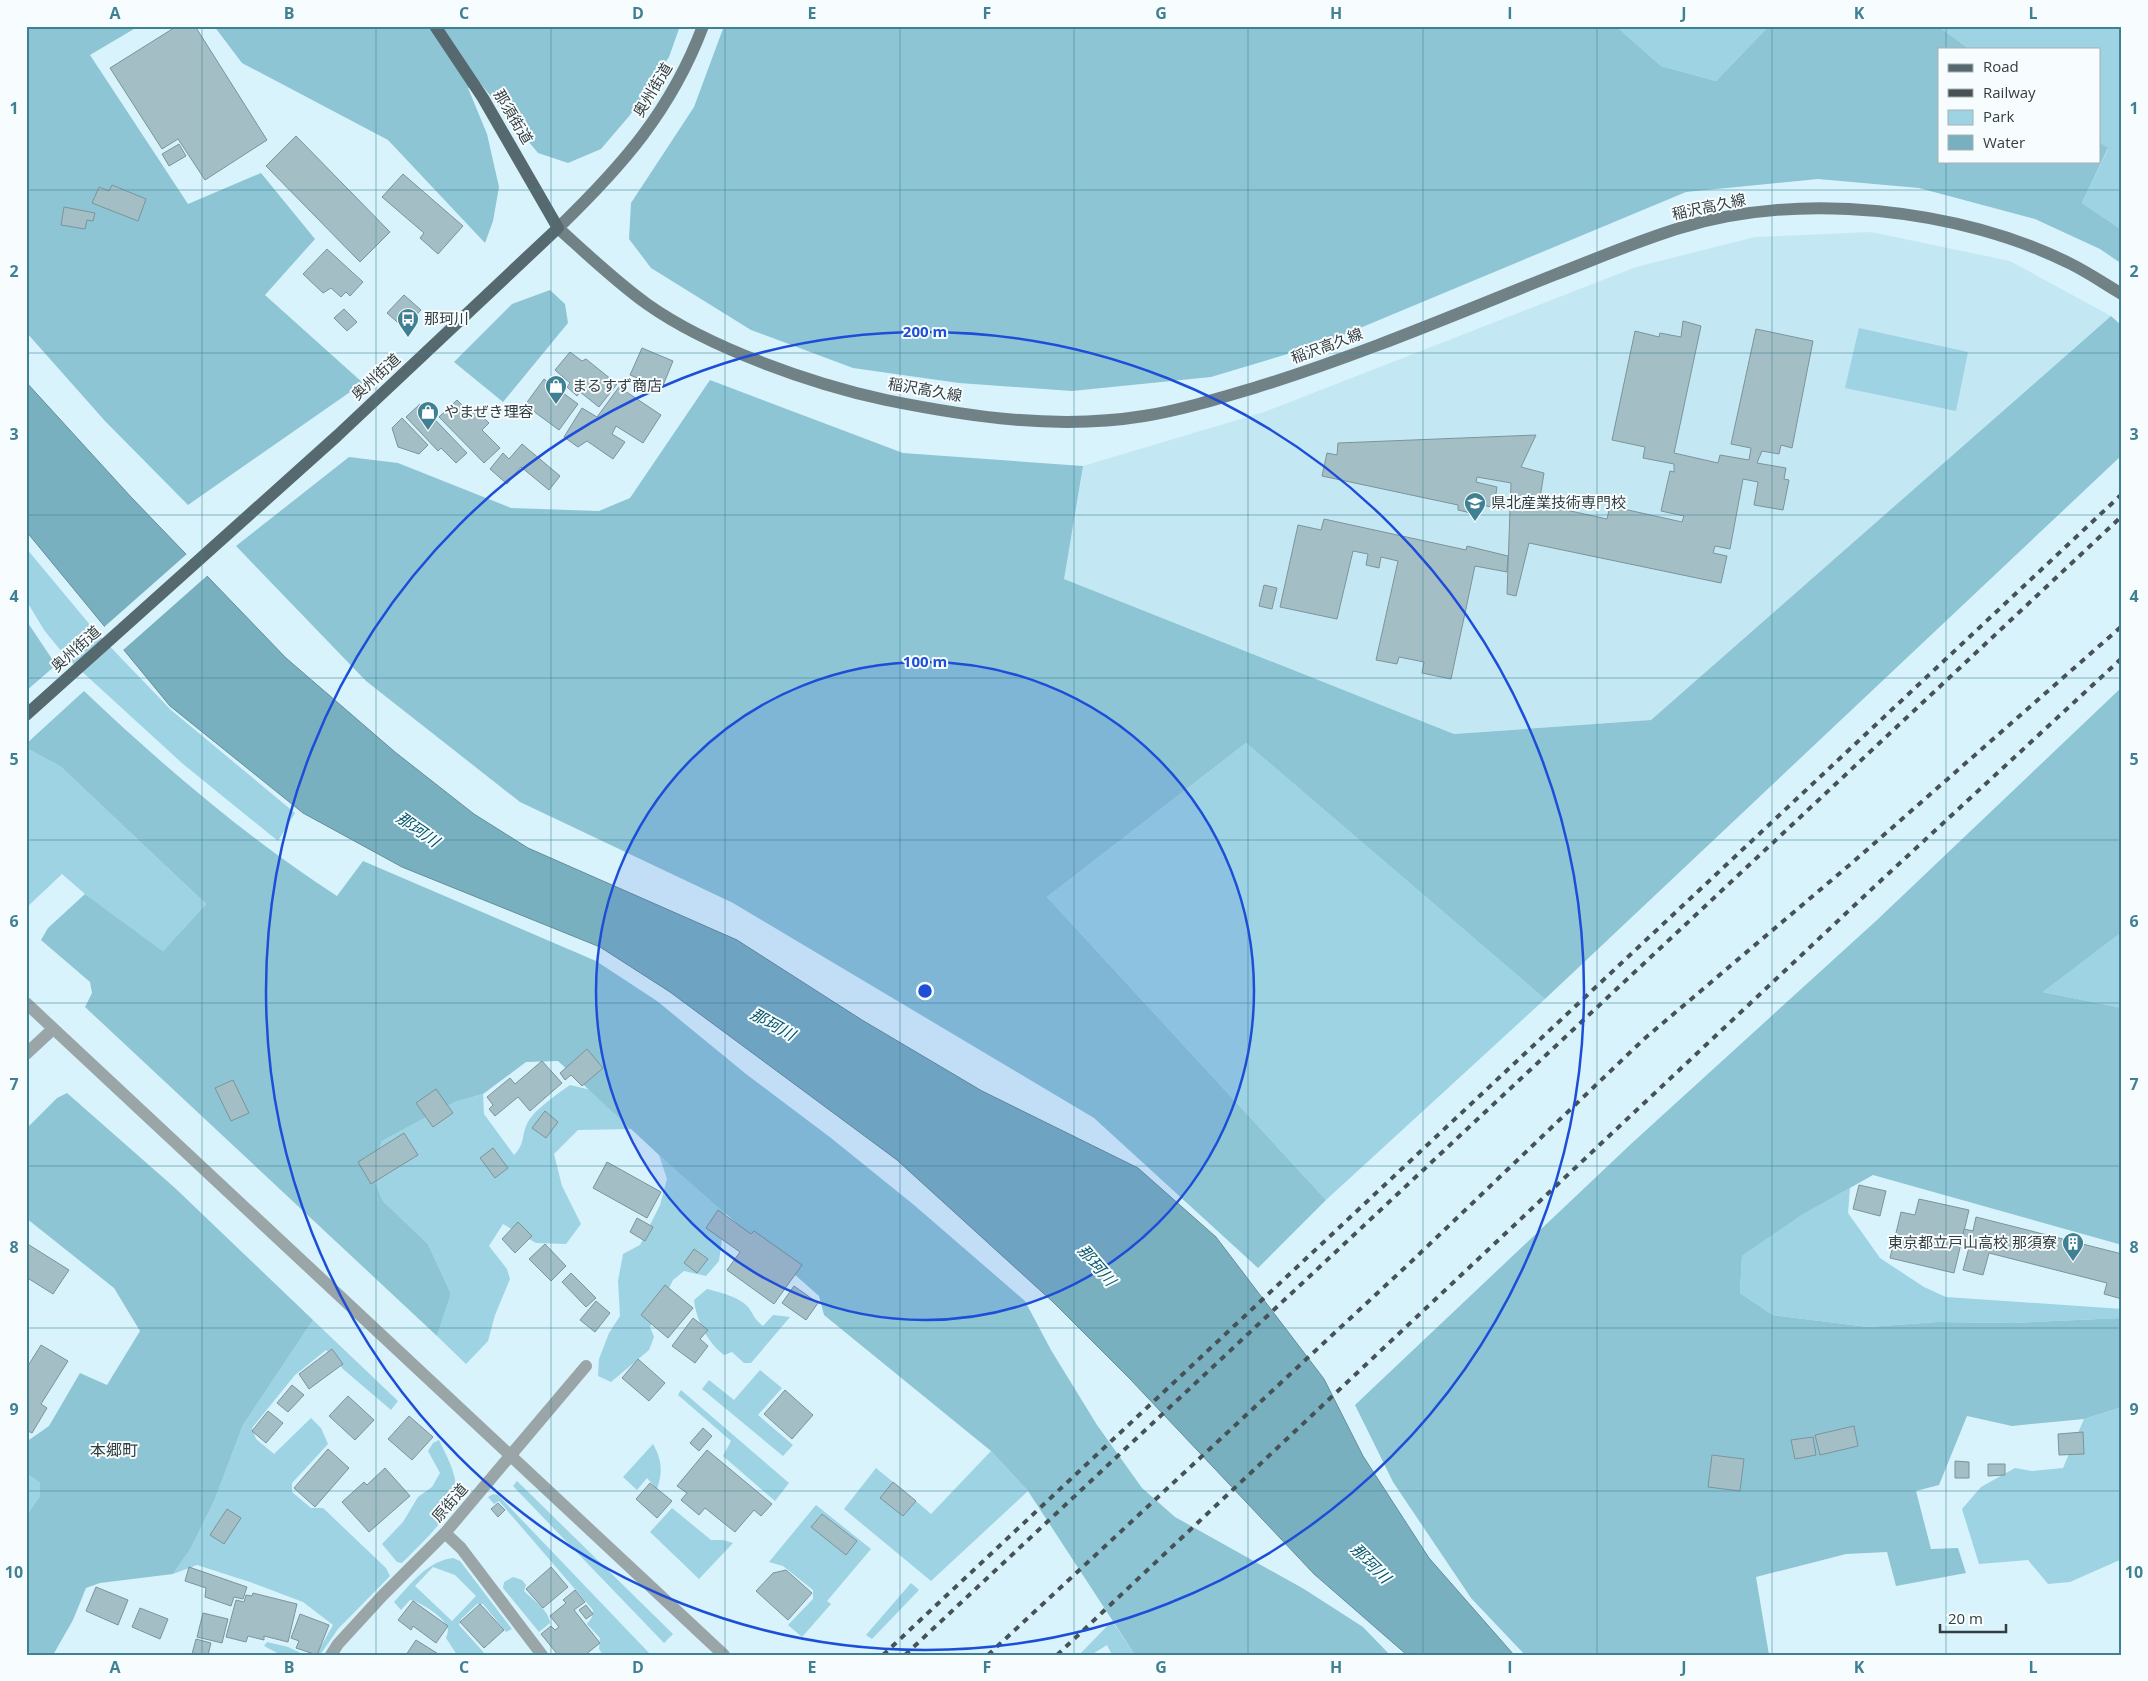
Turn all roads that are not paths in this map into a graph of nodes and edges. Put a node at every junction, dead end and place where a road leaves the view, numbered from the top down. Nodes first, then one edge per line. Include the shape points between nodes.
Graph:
1 (435, 26) edge
2 (703, 26) edge
3 (558, 228) junction
4 (2122, 294) edge
5 (26, 715) edge
6 (26, 1003) edge
7 (53, 1029) junction
8 (26, 1054) edge
9 (586, 1366) dead end
10 (509, 1456) junction
11 (446, 1533) junction
12 (331, 1655) edge
13 (542, 1655) edge
14 (724, 1655) edge

1 - 3 main road, 那須街道 via 483,98
2 - 3 main road, 奥州街道 via 692,56 650,128 618,168
3 - 4 main road, 稲沢高久線 via 650,306 702,336 771,366 850,392 918,406 995,418 1065,422 1142,417 1320,368 1622,248 1683,227 1737,216 1790,210 1851,209 1961,224 2017,241 2071,264
3 - 5 main road, 奥州街道 via 337,436
6 - 7 street
7 - 8 street
7 - 10 street
9 - 10 street, 原街道
10 - 11 street, 原街道
10 - 14 street
11 - 12 street, 原街道 via 389,1589
11 - 13 street via 461,1548

